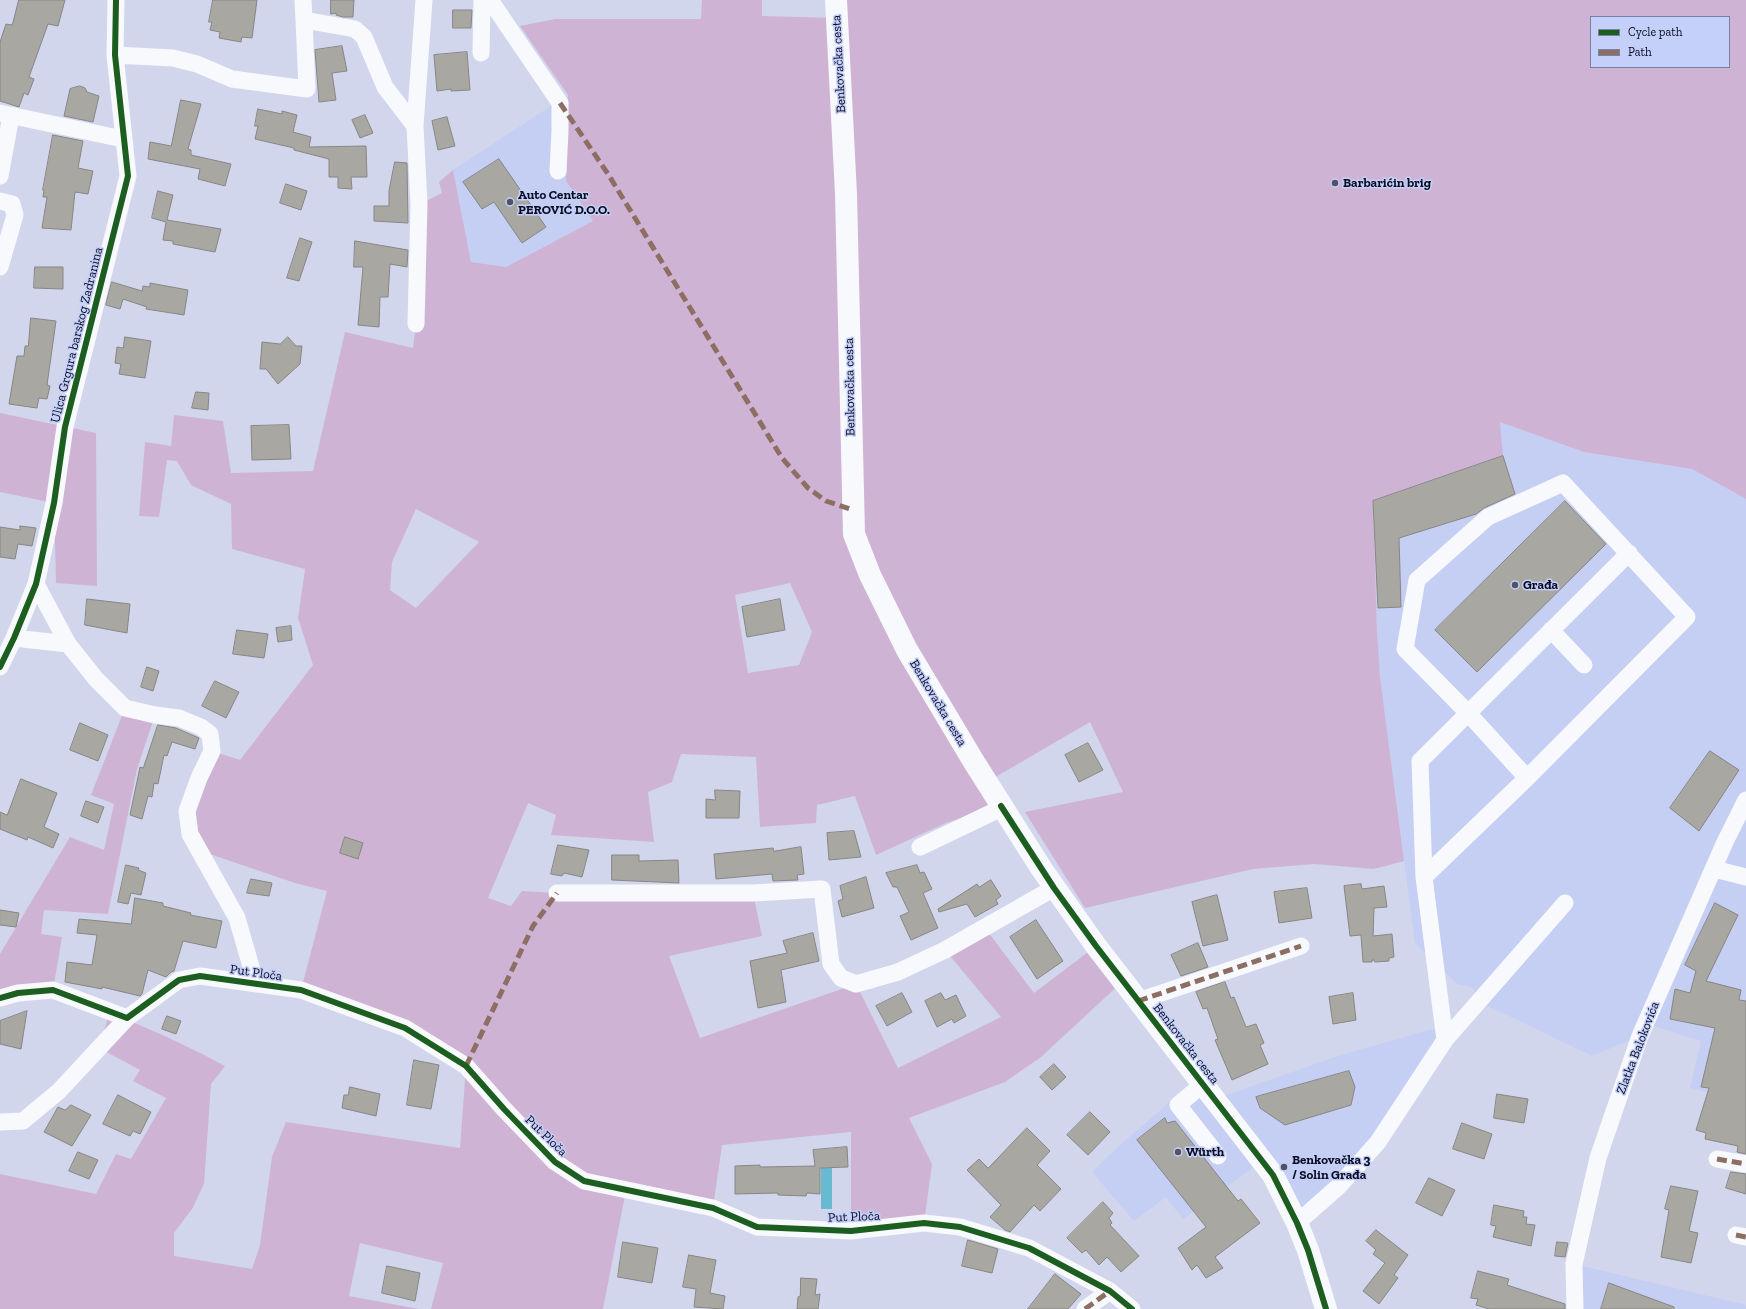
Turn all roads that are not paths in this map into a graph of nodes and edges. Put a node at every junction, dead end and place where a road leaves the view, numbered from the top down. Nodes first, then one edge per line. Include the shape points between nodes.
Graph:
1 (116, 0) edge
2 (303, 0) edge
3 (424, 0) edge
4 (482, 0) edge
5 (490, 0) edge
6 (836, 0) edge
7 (304, 20) junction
8 (481, 53) dead end
9 (115, 55) junction
10 (6, 115) edge
11 (415, 126) junction
12 (123, 139) junction
13 (558, 171) dead end
14 (0, 176) edge
15 (0, 201) edge
16 (0, 267) edge
17 (416, 324) dead end
18 (1629, 553) junction
19 (36, 584) junction
20 (1551, 630) junction
21 (68, 644) junction
22 (7, 646) edge
23 (1584, 664) dead end
24 (0, 667) edge
25 (1468, 713) junction
26 (1527, 778) junction
27 (1746, 800) edge
28 (1001, 806) junction
29 (920, 847) dead end
30 (1714, 870) junction
31 (1424, 876) junction
32 (1746, 877) edge
33 (1054, 888) junction
34 (557, 893) dead end
35 (1565, 903) dead end
36 (1301, 946) dead end
37 (256, 984) junction
38 (0, 998) edge
39 (1138, 1001) junction
40 (127, 1018) junction
41 (1445, 1040) junction
42 (1204, 1084) junction
43 (0, 1122) edge
44 (1218, 1156) dead end
45 (1717, 1159) dead end
46 (1746, 1164) edge
47 (1297, 1223) junction
48 (1110, 1291) junction
49 (1084, 1309) edge
50 (1132, 1309) edge
51 (1326, 1309) edge
52 (1575, 1309) edge

1 - 9 street, Ulica Grgura barskog Zadranina
2 - 7 street
3 - 11 street
4 - 8 street
5 - 13 street via 560,103
6 - 28 main road, Benkovačka cesta via 846,194 854,534 870,575 907,650
7 - 9 street via 307,89 232,79 197,64 173,58
7 - 11 street via 355,30 364,37 386,87
9 - 12 street, Ulica Grgura barskog Zadranina
10 - 12 street
10 - 14 street
11 - 17 street via 419,204
12 - 19 street, Ulica Grgura barskog Zadranina via 128,176 65,427 54,503
15 - 16 street via 12,204 15,215
18 - 20 street
18 - 25 street via 1563,483 1488,517 1417,580 1405,649
18 - 26 street via 1687,617
19 - 21 street
19 - 22 street, Ulica Grgura barskog Zadranina
20 - 23 street
20 - 25 street
21 - 22 street
21 - 37 street via 96,679 125,708 179,718 201,727 210,734 212,751 187,811 190,834 237,918
22 - 24 street, Ulica Grgura barskog Zadranina
25 - 26 street
25 - 31 street via 1420,761
26 - 31 street
27 - 30 street, Zlatka Balokovića
28 - 29 street
28 - 33 main road, Benkovačka cesta
30 - 32 street
30 - 52 street, Zlatka Balokovića via 1640,1036 1598,1158 1574,1264
31 - 41 street
33 - 34 street via 945,950 898,972 856,984 841,978 831,964 822,889 753,893
33 - 39 main road, Benkovačka cesta
35 - 41 street
36 - 39 street
37 - 40 street, Put Ploča via 200,976 179,980
37 - 48 street, Put Ploča via 301,990 405,1028 466,1066 555,1162 584,1181 713,1208 757,1227 851,1231 924,1223 960,1227 1029,1248
38 - 40 street via 18,993 53,990
39 - 42 main road, Benkovačka cesta
40 - 43 street, Put Ploča via 58,1091 23,1121
41 - 47 street via 1378,1142 1339,1186
42 - 44 street via 1178,1105
42 - 47 main road, Benkovačka cesta via 1272,1175
45 - 46 street
47 - 51 main road, Benkovačka cesta
48 - 49 street
48 - 50 street, Put Ploča

